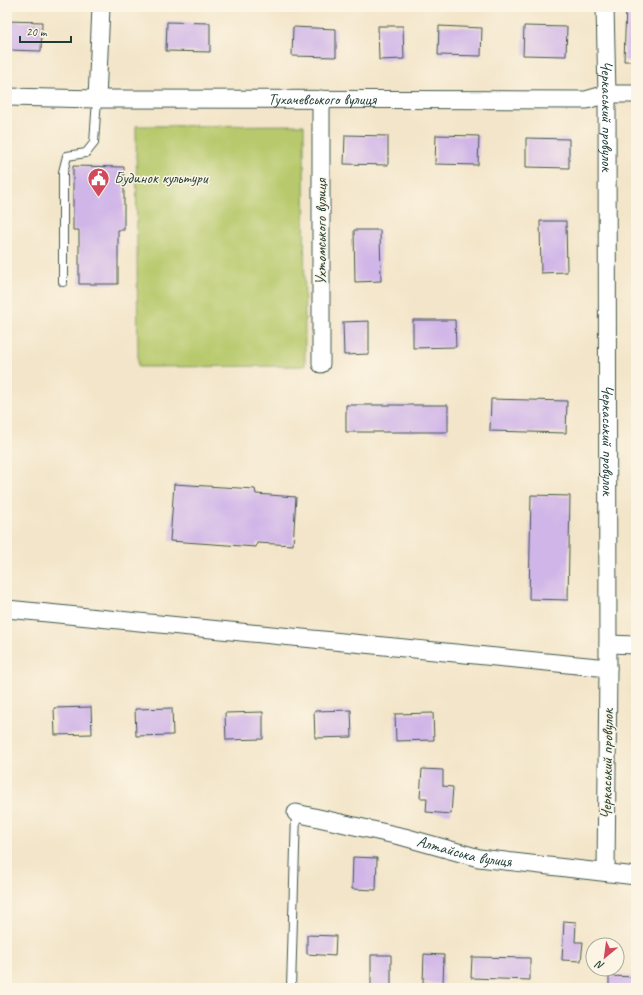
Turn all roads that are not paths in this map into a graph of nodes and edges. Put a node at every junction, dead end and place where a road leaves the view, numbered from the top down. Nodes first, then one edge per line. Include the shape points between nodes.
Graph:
1 (101, 7) edge
2 (605, 7) edge
3 (607, 94) junction
4 (636, 94) edge
5 (7, 97) edge
6 (97, 99) junction
7 (321, 100) junction
8 (63, 282) dead end
9 (321, 364) dead end
10 (7, 609) edge
11 (608, 644) junction
12 (636, 646) edge
13 (608, 668) junction
14 (296, 813) joint
15 (606, 872) junction
16 (636, 876) edge
17 (291, 988) edge

1 - 6 street
2 - 3 street, Черкаський провулок
3 - 4 street, Тухачевського вулиця
3 - 7 street, Тухачевського вулиця via 586,100
3 - 11 street, Черкаський провулок
5 - 6 street, Тухачевського вулиця
6 - 7 street, Тухачевського вулиця
6 - 8 lane via 94,143 86,153 67,156 63,172
7 - 9 street, Ухтомського вулиця
10 - 13 street
11 - 12 street
11 - 13 street, Черкаський провулок
13 - 15 street, Черкаський провулок
14 - 15 street, Алтайська вулиця via 404,837 480,858
14 - 17 lane
15 - 16 street, Алтайська вулиця

